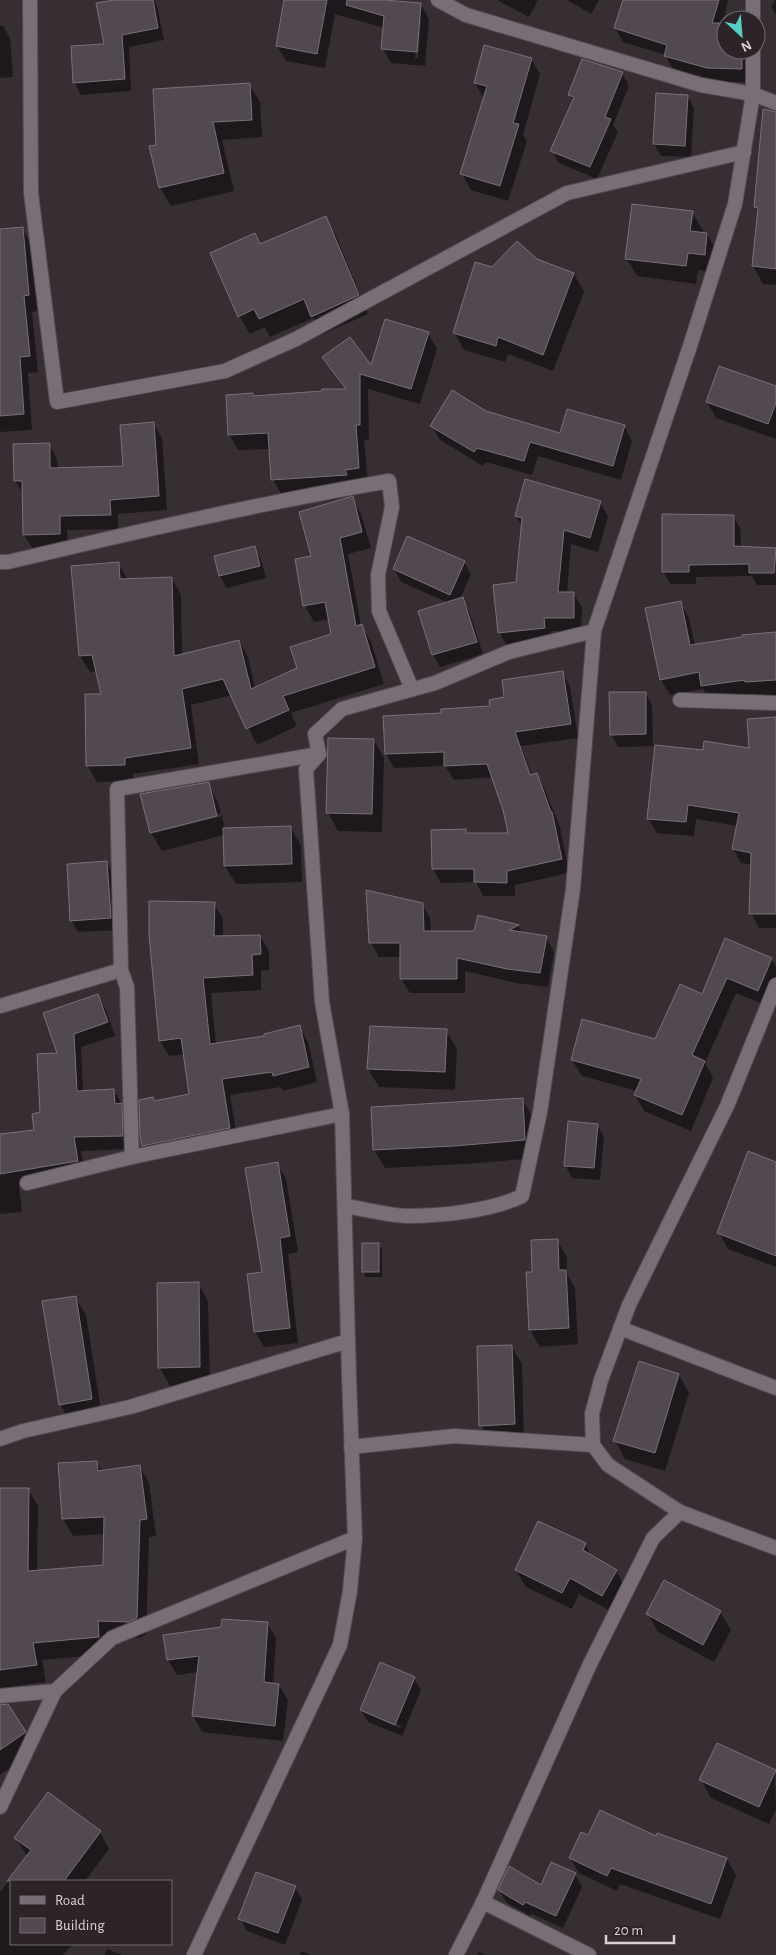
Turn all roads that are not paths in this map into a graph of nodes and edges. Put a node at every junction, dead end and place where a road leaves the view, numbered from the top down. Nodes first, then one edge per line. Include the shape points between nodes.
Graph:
1 (30, 0) edge
2 (438, 0) edge
3 (753, 60) edge
4 (753, 94) junction
5 (776, 103) edge
6 (744, 152) junction
7 (0, 562) edge
8 (594, 631) junction
9 (412, 689) junction
10 (680, 700) dead end
11 (776, 703) edge
12 (319, 754) junction
13 (121, 970) junction
14 (776, 985) edge
15 (0, 1006) edge
16 (342, 1114) junction
17 (132, 1157) junction
18 (27, 1183) dead end
19 (345, 1206) junction
20 (620, 1328) junction
21 (348, 1341) junction
22 (776, 1388) edge
23 (0, 1439) edge
24 (593, 1445) junction
25 (352, 1448) junction
26 (680, 1512) junction
27 (355, 1538) junction
28 (776, 1548) edge
29 (55, 1691) junction
30 (0, 1696) edge
31 (0, 1807) edge
32 (484, 1902) junction
33 (194, 1955) edge
34 (456, 1955) edge
35 (588, 1955) edge

1 - 6 street via 31,193 57,402 225,371 296,339 567,193
2 - 4 street via 466,15 701,85
3 - 4 street
4 - 5 street
4 - 6 street
6 - 8 street via 735,204
7 - 9 street via 279,500 389,481 392,507 378,575 379,611
8 - 9 street via 509,652 435,683
8 - 19 street via 573,889 540,1112 522,1196 506,1204 474,1211 405,1216
9 - 12 street via 342,709 315,734
10 - 11 street
12 - 13 street via 118,789
12 - 16 street via 306,769 322,1002
13 - 15 street
13 - 17 street via 127,987
14 - 20 street via 727,1106
16 - 17 street
16 - 19 street
17 - 18 street
19 - 21 street
20 - 22 street
20 - 24 street via 592,1414
21 - 23 street via 130,1408
21 - 25 street
24 - 25 street via 454,1436
24 - 26 street via 608,1464
25 - 27 street
26 - 28 street
26 - 32 street via 654,1538 594,1656
27 - 29 street via 112,1638
27 - 33 street via 340,1645
29 - 30 street
29 - 31 street
32 - 34 street
32 - 35 street

